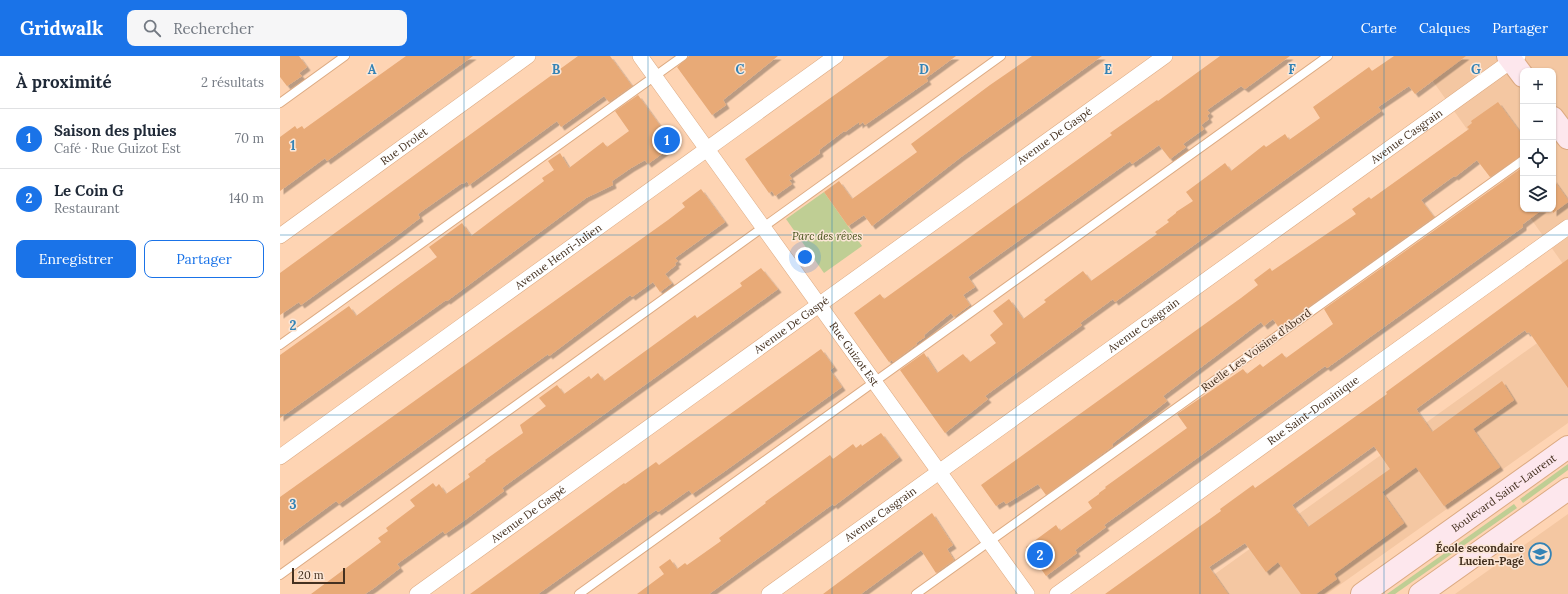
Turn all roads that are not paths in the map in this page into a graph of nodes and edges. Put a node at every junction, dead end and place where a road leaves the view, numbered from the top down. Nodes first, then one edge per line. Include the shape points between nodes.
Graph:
1 (345, 56) edge
2 (528, 56) edge
3 (640, 56) edge
4 (682, 56) edge
5 (836, 56) edge
6 (1001, 56) edge
7 (1165, 56) edge
8 (1328, 56) edge
9 (1515, 62) edge
10 (654, 75) junction
11 (280, 103) edge
12 (707, 150) junction
13 (1520, 162) edge
14 (1568, 227) edge
15 (762, 228) junction
16 (280, 236) edge
17 (818, 306) junction
18 (280, 345) edge
19 (874, 382) junction
20 (1568, 447) edge
21 (280, 457) edge
22 (939, 472) junction
23 (1568, 489) edge
24 (989, 541) junction
25 (280, 575) edge
26 (417, 594) edge
27 (579, 594) edge
28 (769, 594) edge
29 (916, 594) edge
30 (1026, 594) edge
31 (1057, 594) edge
32 (1362, 594) edge
33 (1420, 594) edge

1 - 11 lane
2 - 16 street, Rue Drolet
3 - 10 street, Rue Guizot Est
4 - 10 lane
5 - 12 street, Avenue Henri-Julien
6 - 15 lane
7 - 17 street, Avenue De Gaspé
8 - 19 lane
9 - 22 street, Avenue Casgrain
10 - 12 street, Rue Guizot Est
10 - 18 lane
12 - 15 street, Rue Guizot Est
12 - 21 street, Avenue Henri-Julien
13 - 24 lane, Ruelle Les Voisins d’Abord
14 - 31 street, Rue Saint-Dominique
15 - 17 street, Rue Guizot Est
15 - 25 lane
17 - 19 street, Rue Guizot Est
17 - 26 street, Avenue De Gaspé
19 - 22 street, Rue Guizot Est
19 - 27 lane
20 - 32 main road, Boulevard Saint-Laurent
22 - 24 street, Rue Guizot Est
22 - 28 street, Avenue Casgrain
23 - 33 main road
24 - 29 lane, Ruelle Les Voisins d’Abord
24 - 30 street, Rue Guizot Est

